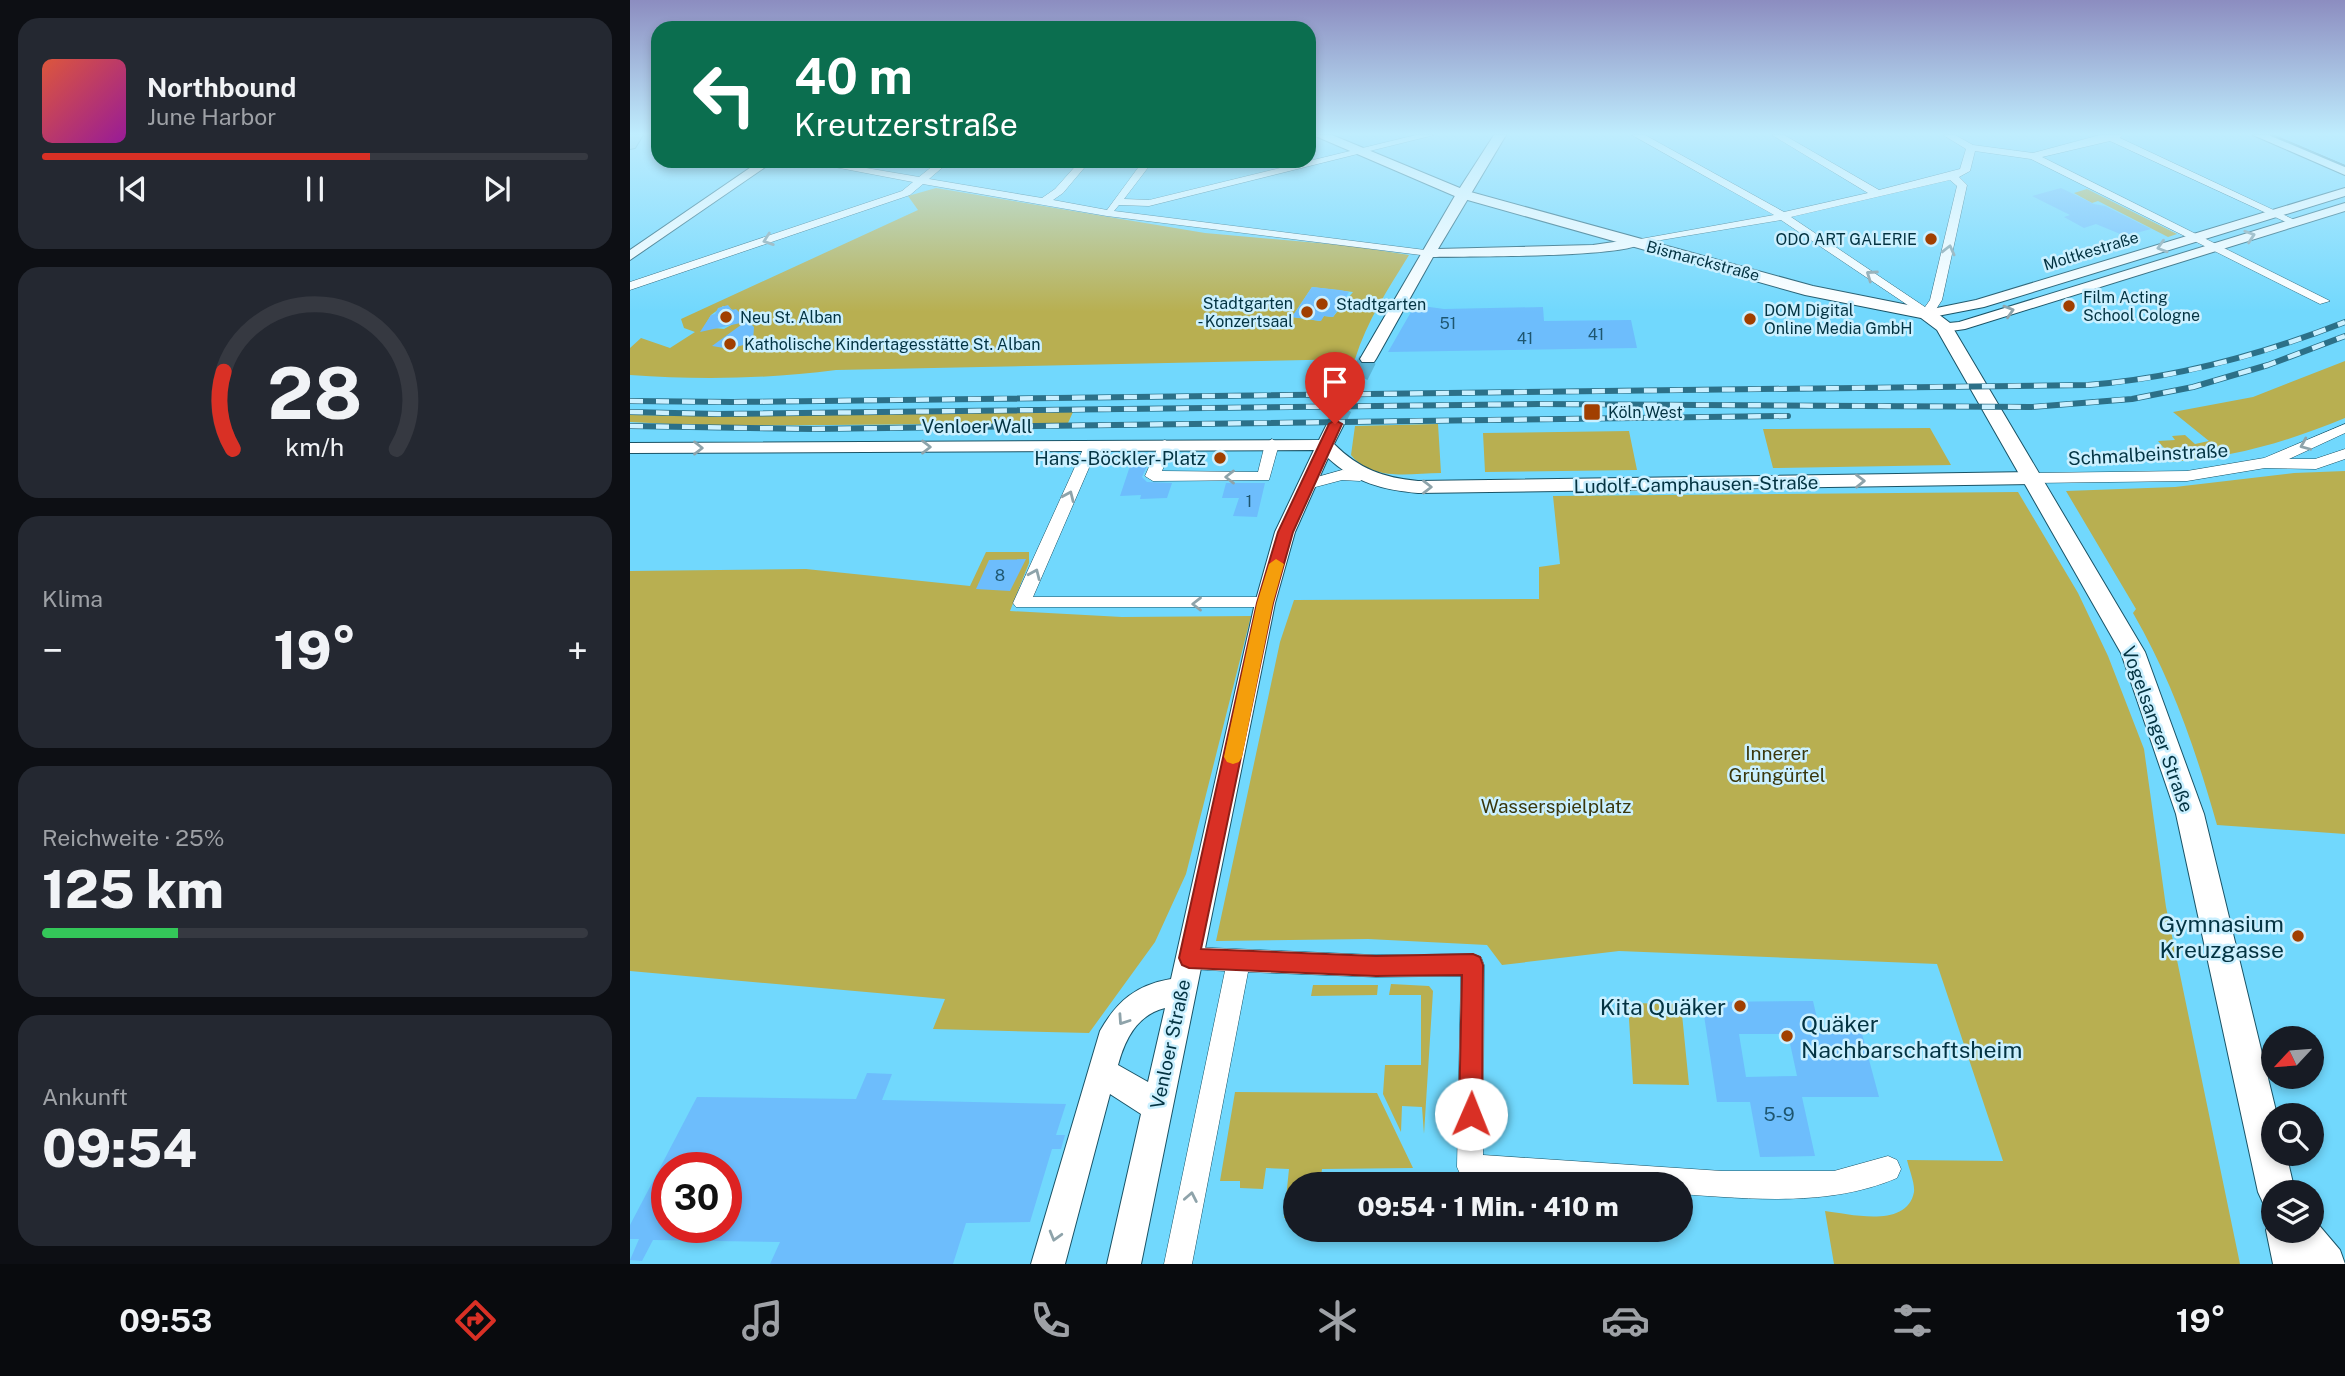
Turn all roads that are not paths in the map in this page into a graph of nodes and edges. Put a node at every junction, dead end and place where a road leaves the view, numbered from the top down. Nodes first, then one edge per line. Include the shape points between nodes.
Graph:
1 (720, 194) edge
2 (903, 194) edge
3 (998, 194) edge
4 (1055, 194) edge
5 (1123, 194) edge
6 (1185, 194) edge
7 (1462, 194) joint
8 (1743, 194) edge
9 (1878, 194) edge
10 (1960, 194) edge
11 (2108, 194) edge
12 (2233, 194) edge
13 (2338, 194) edge
14 (1044, 202) junction
15 (1117, 202) junction
16 (2345, 207) edge
17 (1107, 213) junction
18 (2273, 213) junction
19 (1783, 216) junction
20 (2294, 222) junction
21 (1595, 232) junction
22 (2195, 237) junction
23 (1635, 243) junction
24 (2216, 247) junction
25 (1593, 249) junction
26 (1429, 253) junction
27 (630, 256) edge
28 (2120, 260) junction
29 (2141, 271) junction
30 (630, 286) edge
31 (1811, 291) junction
32 (2324, 301) dead end
33 (1927, 314) junction
34 (1944, 327) junction
35 (1368, 359) tunnel mouth
36 (1335, 424) tunnel mouth
37 (2345, 428) edge
38 (1272, 444) junction
39 (1325, 444) junction
40 (1165, 445) junction
41 (1091, 447) junction
42 (630, 448) edge
43 (2345, 454) edge
44 (2265, 463) junction
45 (1360, 476) junction
46 (2033, 478) junction
47 (1308, 484) junction
48 (1265, 603) junction
49 (1189, 958) junction
50 (1239, 960) junction
51 (1181, 991) junction
52 (1102, 1072) junction
53 (1156, 1108) junction
54 (1888, 1169) dead end
55 (2274, 1180) edge
56 (2288, 1243) edge
57 (2309, 1243) edge
58 (1048, 1264) edge
59 (1124, 1264) edge
60 (1178, 1264) edge
61 (2292, 1264) edge
62 (2326, 1264) edge

1 - 27 street
2 -> 30 street
3 - 14 street
4 - 14 street
5 - 15 street
6 - 15 street via 1149,203
7 - 21 main road, Bismarckstraße
7 - 26 street
8 - 19 street
9 - 19 street
33 -> 10 street via 1936,300
11 - 22 street
12 - 18 street
13 - 18 street, Moltkestraße
14 - 17 street
15 - 17 street
16 - 20 street, Moltkestraße
17 - 26 street
18 - 20 street
18 - 22 street, Moltkestraße
19 - 23 street
33 -> 19 street
24 -> 20 street, Moltkestraße
21 - 23 main road, Bismarckstraße
21 - 25 street via 1600,242
22 - 24 street
22 -> 28 street, Moltkestraße
23 - 25 street
23 - 31 main road, Bismarckstraße
24 - 29 street, Moltkestraße
24 - 32 street
25 - 26 street
26 - 35 street
28 - 29 street
28 - 33 street, Moltkestraße via 1979,304
34 -> 29 street, Moltkestraße
31 - 33 main road, Bismarckstraße
31 - 34 main road, Bismarckstraße
33 - 34 main road, Vogelsanger Straße
34 - 46 main road, Vogelsanger Straße
36 - 39 street, Venloer Straße
37 -> 44 street, Schmalbeinstraße
38 - 39 street, Venloer Wall
38 - 40 street, Venloer Wall
38 -> 40 street via 1264,477 1153,476
39 - 45 street, Ludolf-Camphausen-Straße
39 - 47 street, Venloer Straße
40 - 41 street, Venloer Wall
42 -> 41 street, Venloer Wall
48 -> 41 street via 1022,603
43 - 44 street, Schmalbeinstraße via 2316,464
44 - 46 street, Schmalbeinstraße via 2187,476
45 -> 46 street, Ludolf-Camphausen-Straße via 1418,487
45 - 47 street, Ludolf-Camphausen-Straße via 1342,475
46 - 55 main road, Vogelsanger Straße via 2133,653 2168,748 2190,814
47 - 48 street, Venloer Straße via 1286,532
48 - 49 street, Venloer Straße
49 - 50 street
49 - 51 street, Venloer Straße
50 - 54 street via 1473,965 1470,1167 1722,1184 1808,1185 1834,1184
60 -> 50 street
51 -> 52 street via 1143,1000 1126,1012 1110,1041
51 - 53 street, Venloer Straße
52 - 53 street
52 -> 58 street
53 - 59 street, Venloer Straße
56 - 61 main road
57 - 62 main road

